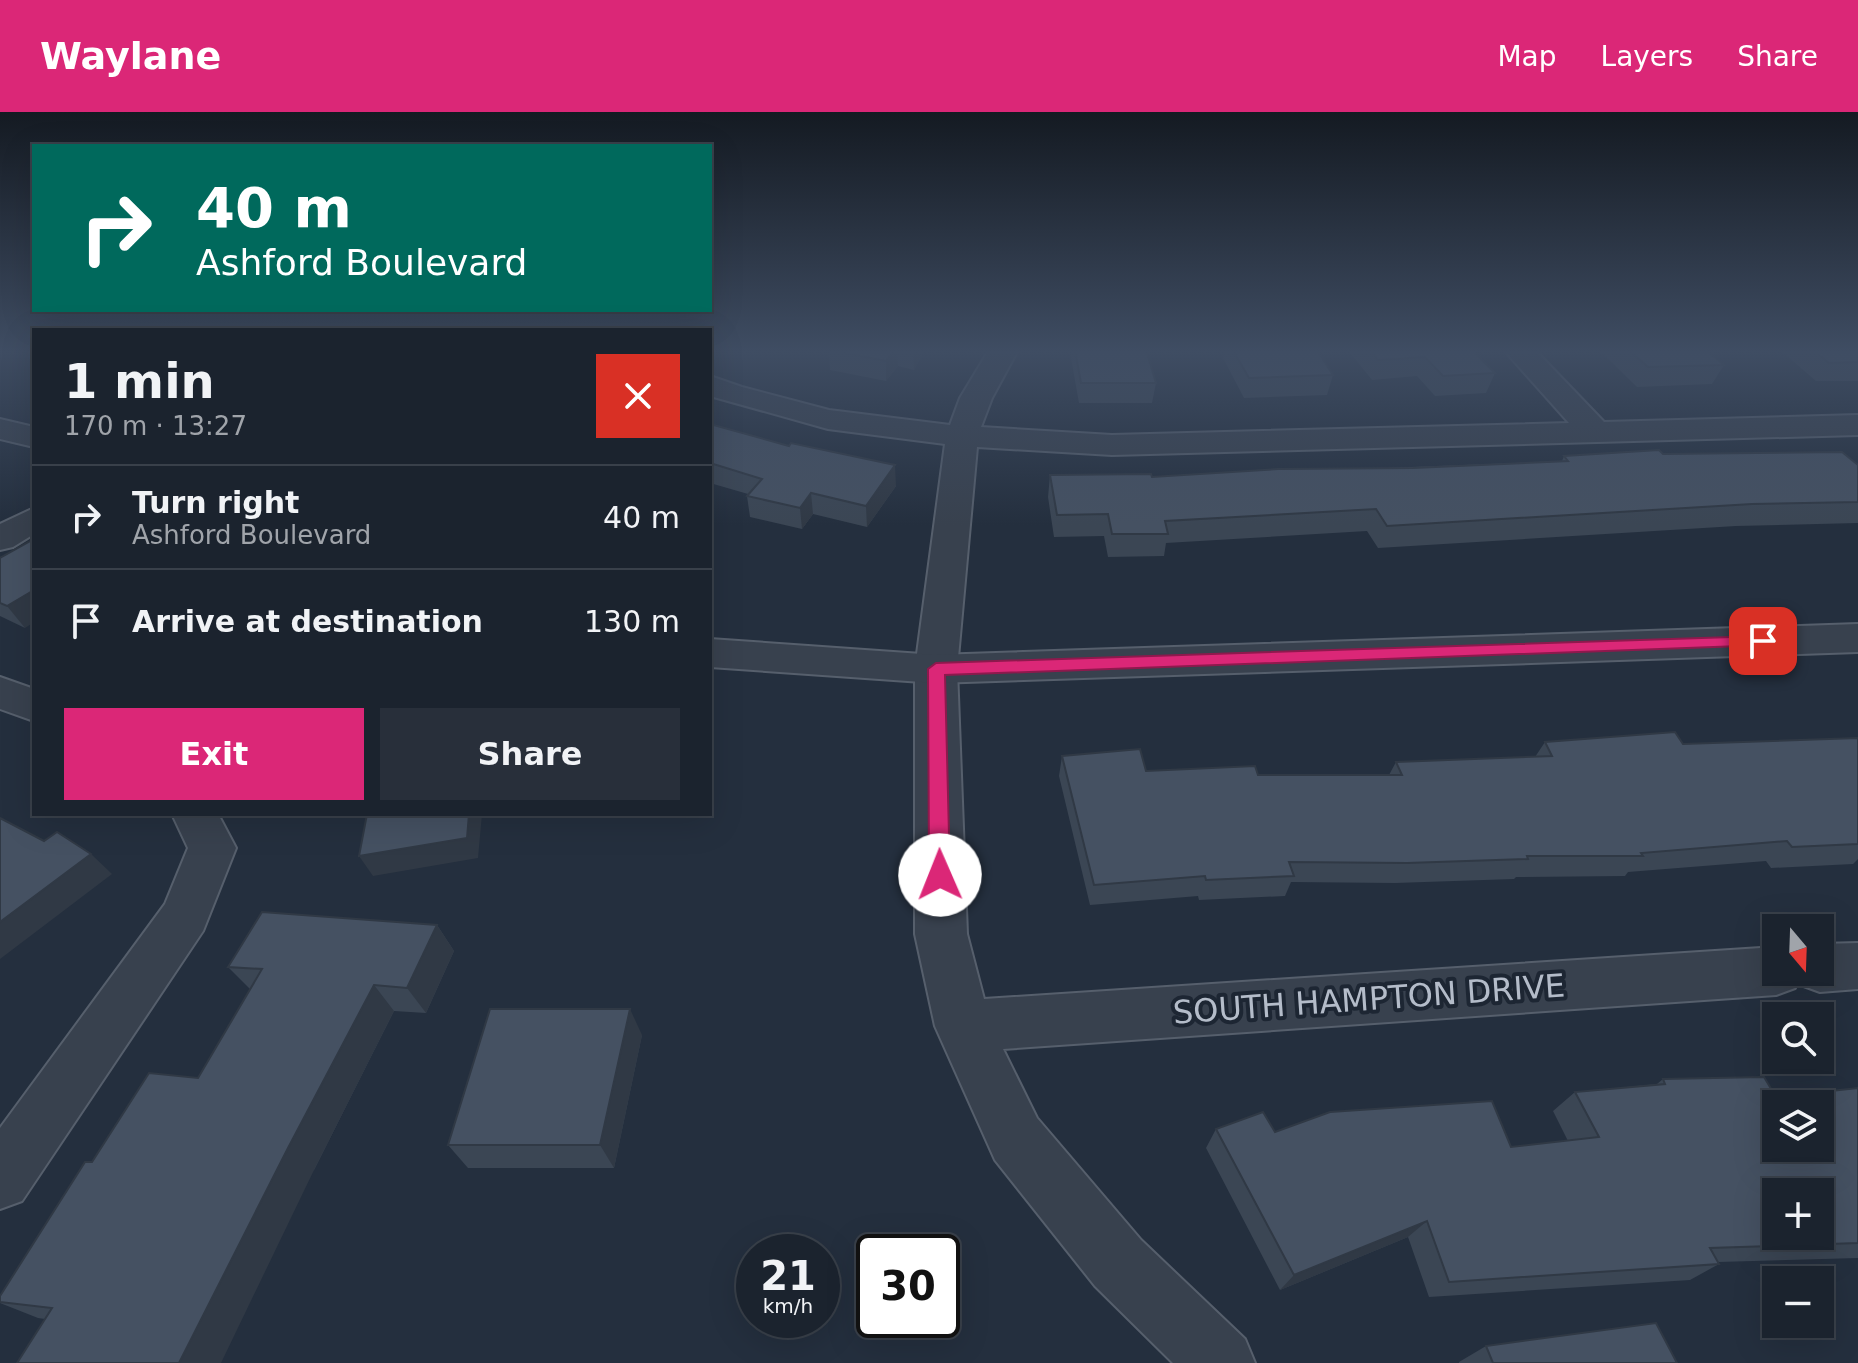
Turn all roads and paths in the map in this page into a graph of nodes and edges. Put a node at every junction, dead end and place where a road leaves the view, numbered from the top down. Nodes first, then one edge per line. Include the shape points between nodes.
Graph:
1 (787, 408) edge
2 (972, 408) edge
3 (1573, 408) edge
4 (1858, 425) edge
5 (0, 429) edge
6 (1595, 432) junction
7 (962, 436) junction
8 (32, 437) edge
9 (32, 520) edge
10 (0, 539) edge
11 (1858, 638) edge
12 (712, 653) edge
13 (936, 669) junction
14 (0, 692) edge
15 (32, 705) edge
16 (196, 816) edge
17 (1858, 966) edge
18 (1834, 967) edge
19 (1762, 972) edge
20 (963, 1026) junction
21 (0, 1179) edge
22 (1221, 1363) edge

1 - 7 street via 828,419
2 - 7 street
3 - 6 street
4 - 6 street
5 - 8 street
6 - 7 street via 1112,445
7 - 13 street
9 - 10 street
11 - 13 street
12 - 13 street
13 - 20 street via 941,934
14 - 15 street
16 - 21 street via 212,848 185,916
17 - 18 street
19 - 20 street, SOUTH HAMPTON DRIVE
20 - 22 street via 1016,1139 1118,1263

